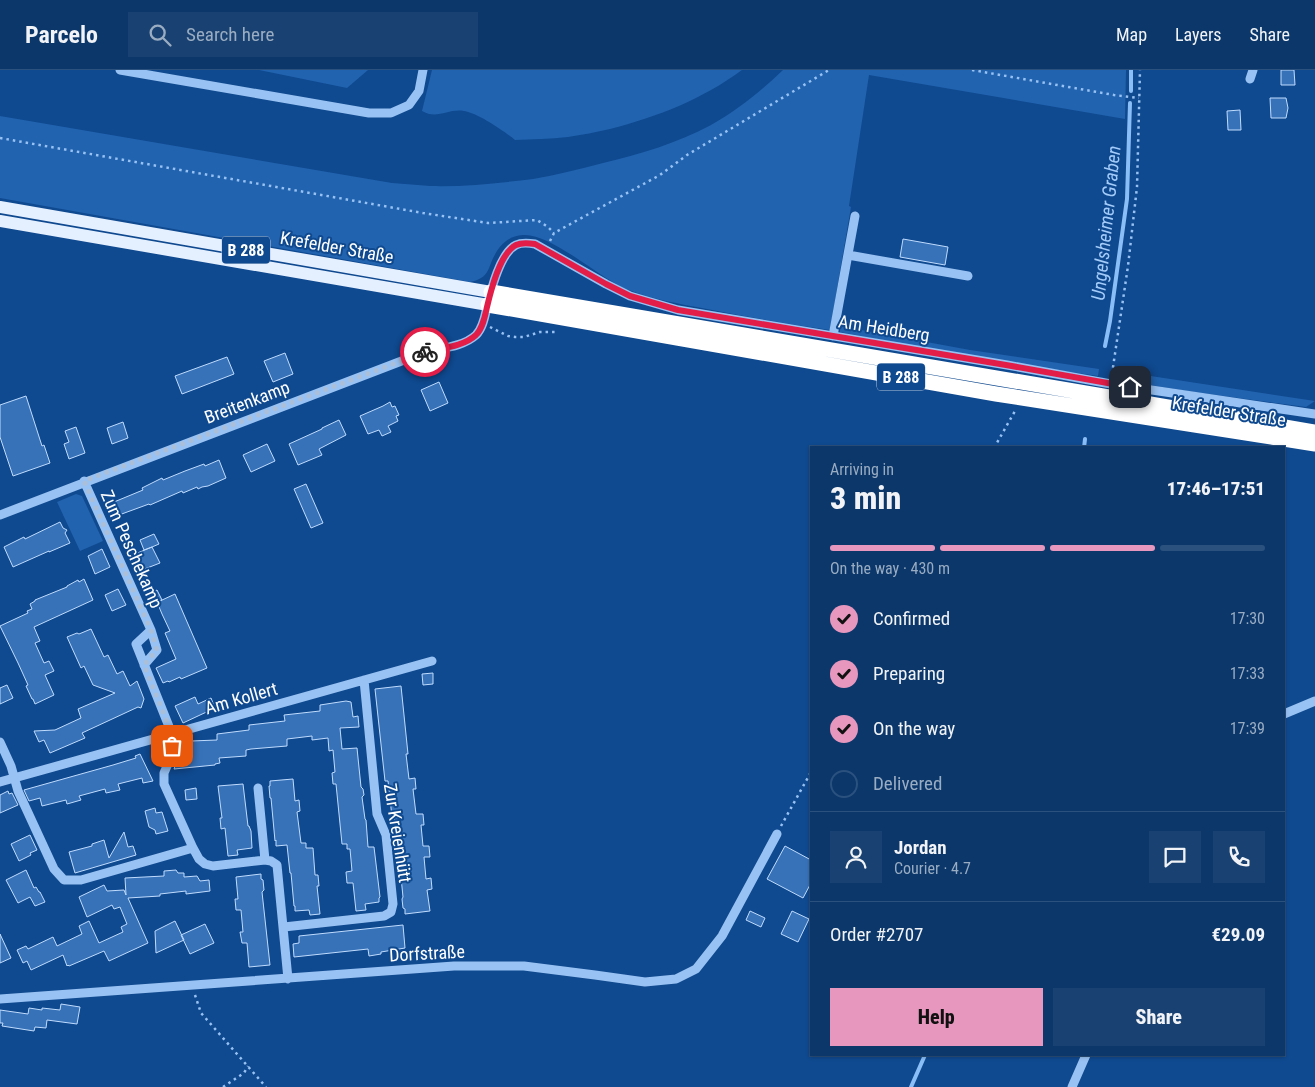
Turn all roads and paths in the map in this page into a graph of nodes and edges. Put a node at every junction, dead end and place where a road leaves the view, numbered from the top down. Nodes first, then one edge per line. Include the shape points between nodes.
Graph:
1 (120, 70) edge
2 (423, 70) edge
3 (829, 70) edge
4 (972, 70) edge
5 (1140, 70) edge
6 (1139, 98) junction
7 (0, 138) edge
8 (0, 207) edge
9 (855, 216) dead end
10 (0, 221) edge
11 (848, 255) junction
12 (968, 276) dead end
13 (489, 299) junction
14 (833, 336) junction
15 (1111, 384) junction
16 (1015, 411) dead end
17 (1315, 414) edge
18 (1315, 432) edge
19 (1315, 444) edge
20 (995, 446) edge
21 (84, 481) junction
22 (0, 514) edge
23 (151, 630) junction
24 (432, 661) dead end
25 (144, 665) junction
26 (364, 680) junction
27 (1315, 701) edge
28 (1285, 714) edge
29 (172, 734) junction
30 (0, 742) edge
31 (810, 774) edge
32 (15, 778) junction
33 (0, 782) edge
34 (258, 788) dead end
35 (777, 834) joint
36 (193, 848) junction
37 (264, 860) junction
38 (284, 927) junction
39 (288, 979) junction
40 (192, 986) junction
41 (0, 999) edge
42 (1086, 1056) edge
43 (248, 1066) junction
44 (224, 1087) edge
45 (266, 1087) edge
46 (1072, 1087) edge

1 - 2 street via 369,113 392,113 409,105 419,91
3 - 7 path via 688,154 660,175 554,234 537,220 488,223 423,214
4 - 6 path
5 - 6 path
6 - 15 path via 1137,187
8 - 13 main road, Krefelder Straße / B 288
9 - 11 street
10 - 13 main road, Krefelder Straße / B 288
11 - 12 street
11 - 14 street
13 - 14 street, Am Heidberg via 509,250 516,244 526,243 535,244 630,296 678,310
13 - 18 highway, Krefelder Straße / B 288
13 - 19 highway, Krefelder Straße / B 288 via 986,392
13 - 21 street, Breitenkamp via 477,334 466,342 417,355
14 - 15 street, Am Heidberg
15 - 17 street, Am Heidberg
16 - 20 path
21 - 22 street, Breitenkamp
21 - 23 street, Zum Peschekamp
23 - 25 street, Zum Peschekamp via 157,650
23 - 25 street, Zum Peschekamp via 136,644
24 - 26 street, Am Kollert
25 - 29 street, Zum Peschekamp
26 - 29 street, Am Kollert
26 - 38 street, Zur Kreienhütt via 377,814 386,835 393,904 391,912 384,916
27 - 28 street
29 - 32 street, Am Kollert
29 - 36 street, Zum Peschekamp via 171,757 164,773 164,784
30 - 32 street
31 - 35 path
32 - 33 street, Am Kollert
32 - 36 street via 54,870 64,880 81,880
34 - 37 street
35 - 39 street, Dorfstraße via 722,936 696,969 676,979 645,982 524,966 454,966
36 - 37 street, Zum Peschekamp via 199,859 213,866
37 - 38 street via 277,865
38 - 39 street
39 - 40 street, Dorfstraße
40 - 41 street, Dorfstraße
40 - 43 path via 202,1013
42 - 46 street
43 - 44 path via 244,1074
43 - 45 path

